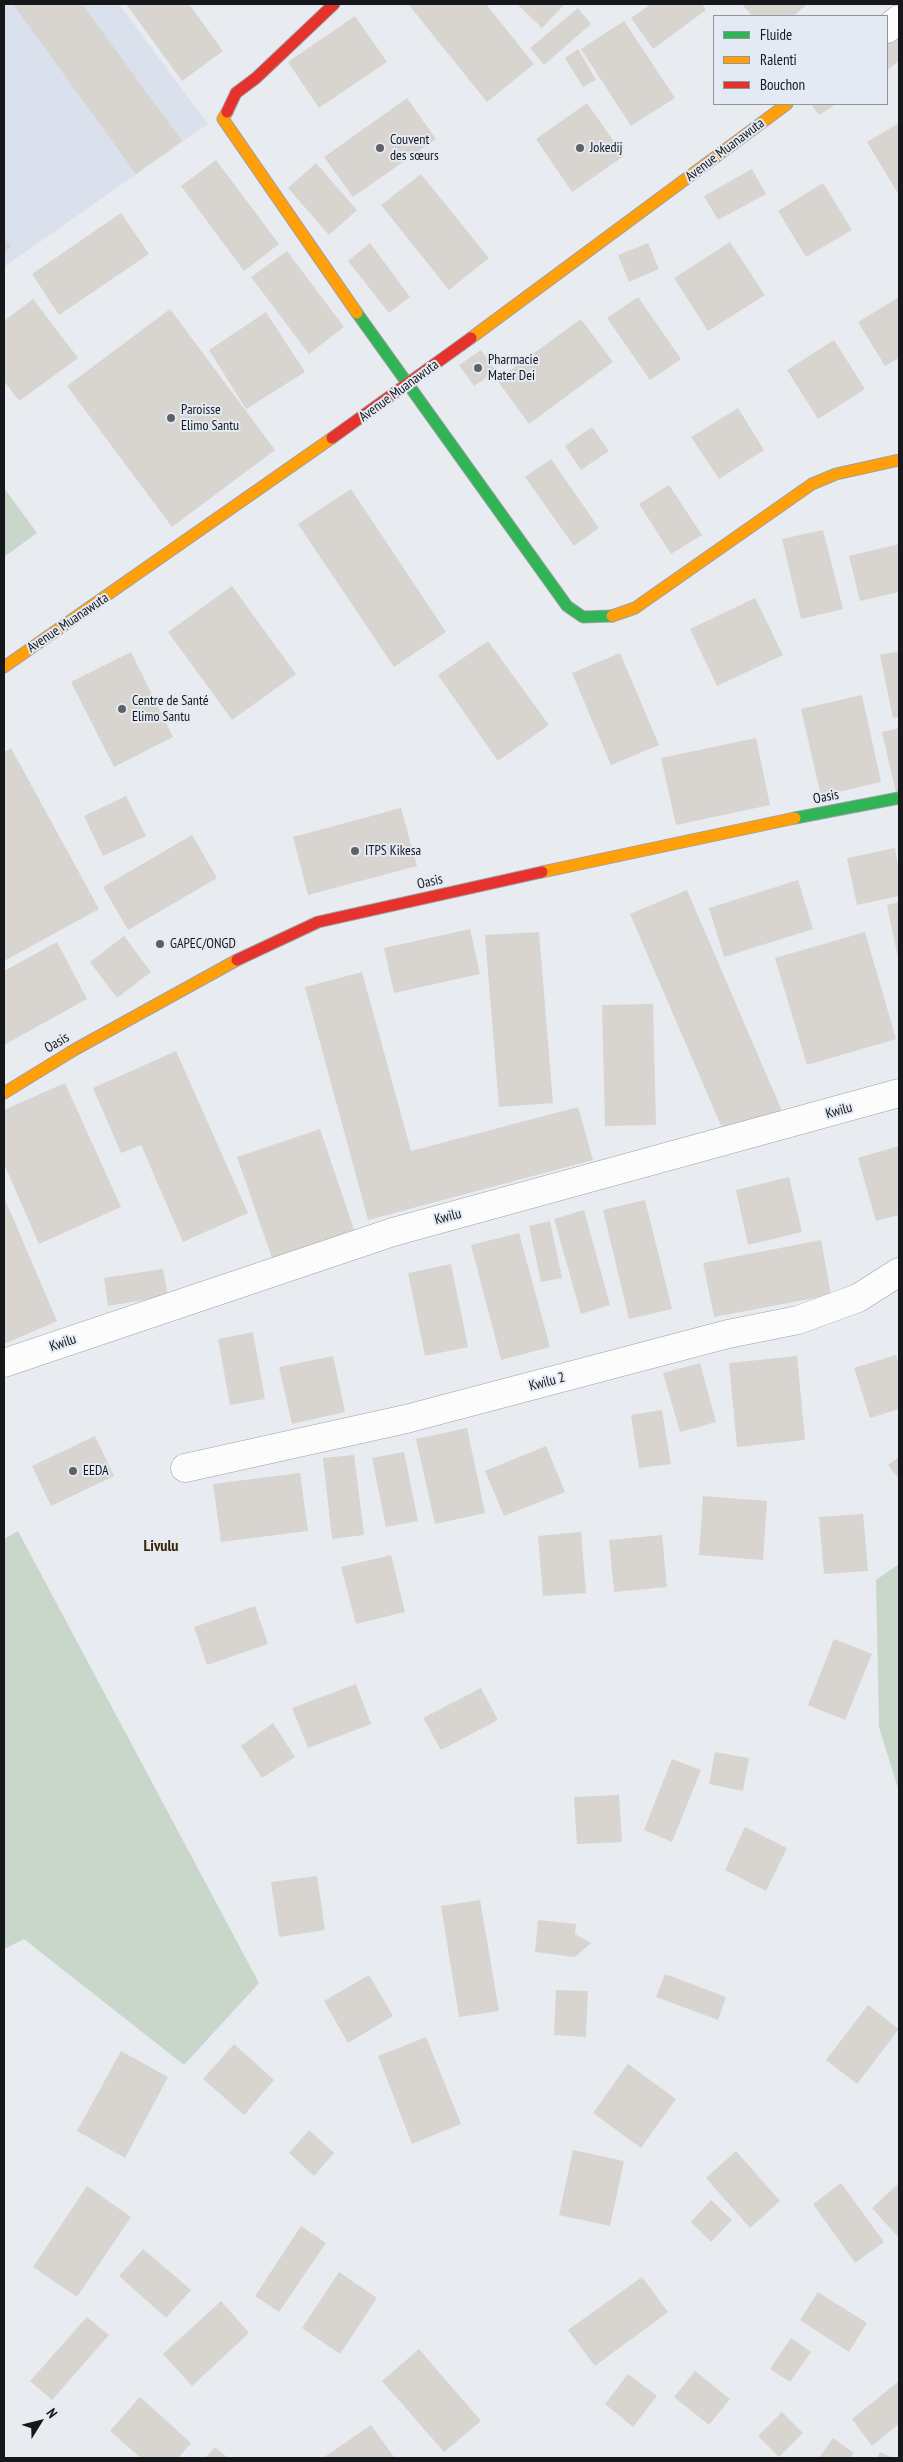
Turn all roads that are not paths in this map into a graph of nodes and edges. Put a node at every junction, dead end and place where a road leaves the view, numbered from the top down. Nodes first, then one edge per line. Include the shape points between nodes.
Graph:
1 (334, 4) edge
2 (899, 19) edge
3 (888, 28) edge
4 (786, 105) edge
5 (407, 386) junction
6 (899, 460) edge
7 (4, 667) edge
8 (899, 798) edge
9 (4, 1093) edge
10 (899, 1093) edge
11 (899, 1272) edge
12 (4, 1363) edge
13 (185, 1468) dead end

1 - 5 street via 236,93 223,119
2 - 3 street
4 - 5 street, Avenue Muanawuta
5 - 6 street via 567,606 583,617 616,616 635,608 812,484 836,474
5 - 7 street, Avenue Muanawuta
8 - 9 street, Oasis via 686,840 318,922 236,960
10 - 12 street, Kwilu via 393,1232
11 - 13 street, Kwilu 2 via 858,1298 798,1320 728,1334 406,1419

